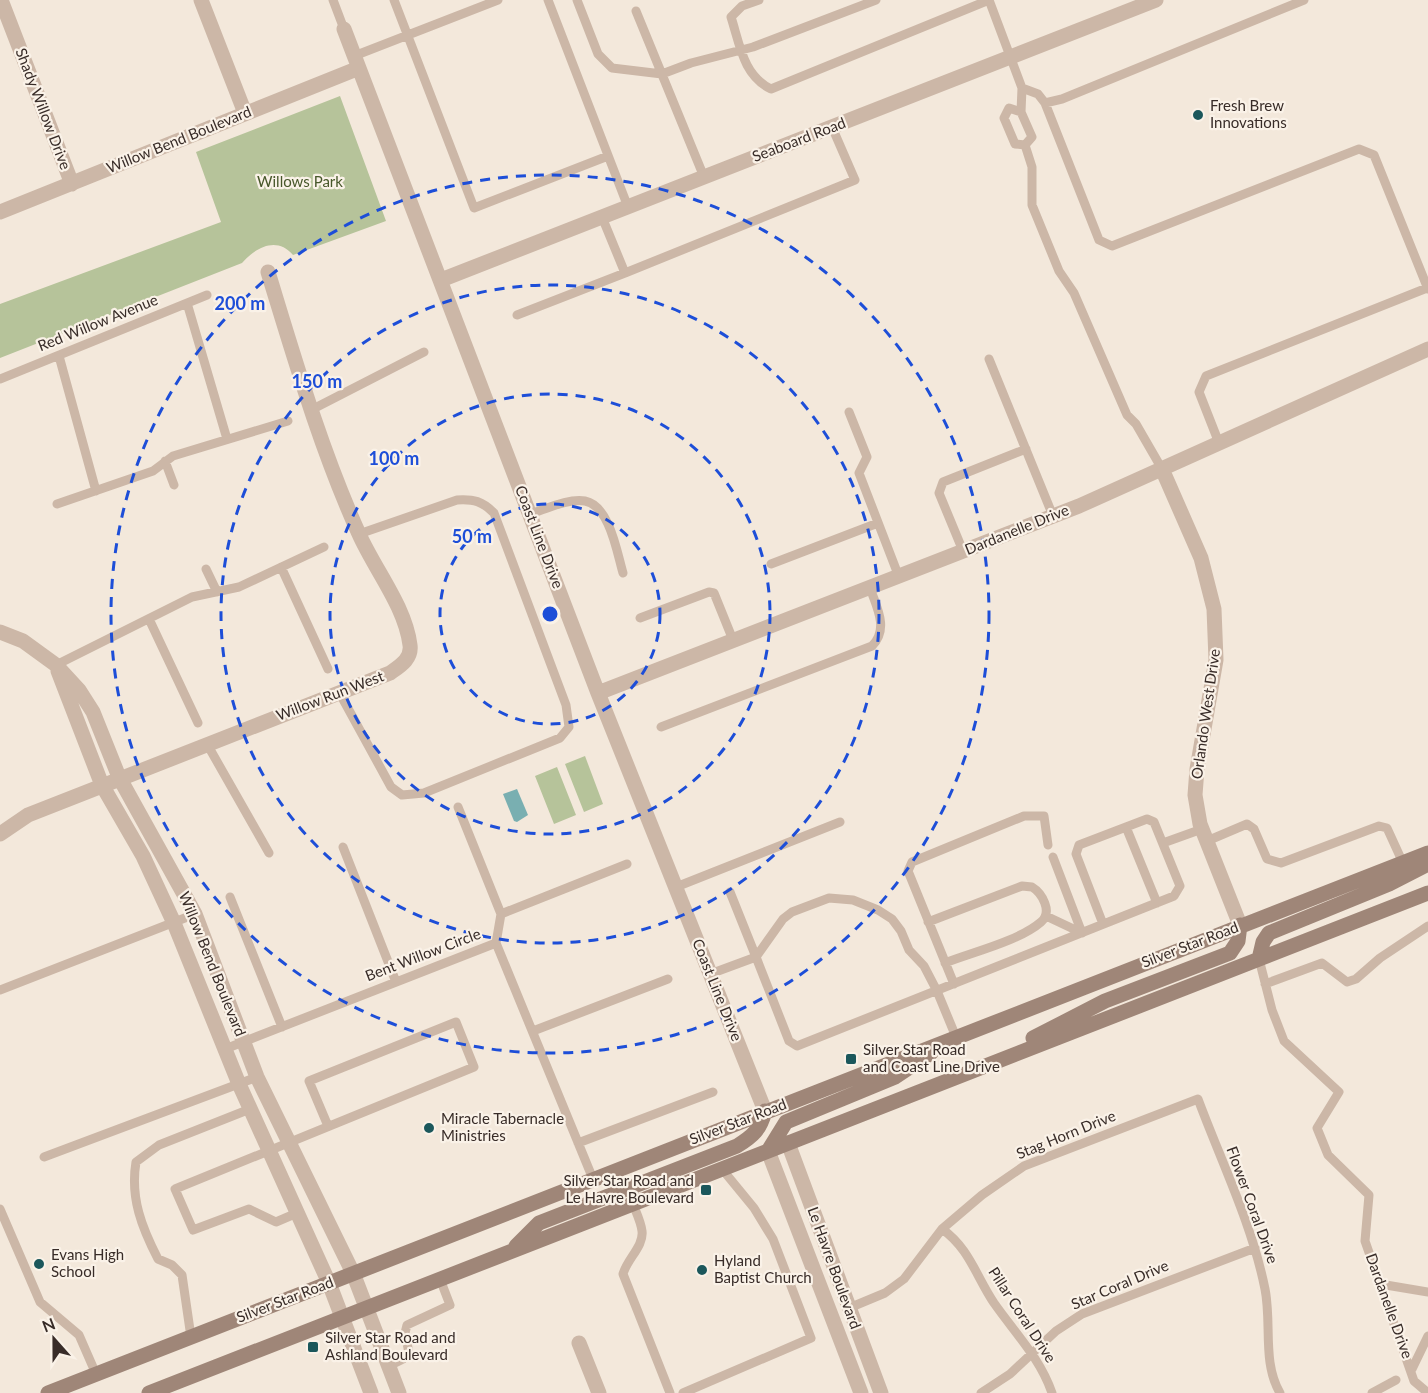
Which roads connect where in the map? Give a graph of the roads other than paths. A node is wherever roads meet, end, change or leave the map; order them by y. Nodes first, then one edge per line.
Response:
1 (201, 0) edge
2 (333, 0) edge
3 (394, 0) edge
4 (498, 0) edge
5 (548, 0) edge
6 (577, 0) edge
7 (759, 0) edge
8 (876, 0) edge
9 (989, 0) edge
10 (1156, 0) edge
11 (1304, 0) edge
12 (1, 6) edge
13 (636, 11) dead end
14 (344, 29) joint
15 (407, 35) junction
16 (741, 50) junction
17 (1011, 56) junction
18 (357, 62) junction
19 (662, 74) junction
20 (1022, 88) junction
21 (1045, 103) junction
22 (1021, 112) junction
23 (245, 113) junction
24 (832, 127) junction
25 (1025, 145) junction
26 (608, 156) junction
27 (704, 177) junction
28 (72, 184) junction
29 (628, 207) junction
30 (0, 212) edge
31 (602, 217) junction
32 (268, 272) dead end
33 (625, 273) junction
34 (441, 280) junction
35 (1427, 288) edge
36 (207, 295) dead end
37 (187, 303) junction
38 (517, 315) dead end
39 (1428, 349) edge
40 (424, 352) dead end
41 (58, 356) junction
42 (989, 358) dead end
43 (0, 379) edge
44 (311, 410) junction
45 (849, 412) dead end
46 (288, 421) dead end
47 (227, 439) junction
48 (1219, 443) junction
49 (1026, 449) junction
50 (165, 461) junction
51 (1162, 469) junction
52 (174, 485) dead end
53 (96, 491) junction
54 (57, 504) dead end
55 (530, 514) junction
56 (1053, 516) junction
57 (878, 523) junction
58 (359, 534) junction
59 (324, 547) dead end
60 (963, 551) junction
61 (771, 564) dead end
62 (281, 567) junction
63 (206, 569) dead end
64 (623, 573) dead end
65 (899, 577) junction
66 (870, 588) junction
67 (217, 592) junction
68 (640, 618) dead end
69 (149, 619) junction
70 (0, 632) edge
71 (733, 640) junction
72 (56, 666) junction
73 (328, 669) dead end
74 (339, 693) junction
75 (598, 693) junction
76 (198, 723) dead end
77 (661, 727) dead end
78 (207, 744) junction
79 (119, 777) junction
80 (102, 785) junction
81 (458, 807) dead end
82 (840, 822) dead end
83 (1126, 827) junction
84 (0, 834) edge
85 (1204, 835) junction
86 (1163, 843) junction
87 (1048, 845) dead end
88 (343, 847) dead end
89 (1428, 853) edge
90 (269, 854) dead end
91 (1053, 857) dead end
92 (1403, 862) junction
93 (627, 864) dead end
94 (1428, 864) edge
95 (676, 887) junction
96 (730, 892) dead end
97 (1428, 893) edge
98 (230, 897) dead end
99 (1157, 903) junction
100 (195, 914) junction
101 (501, 914) junction
102 (1046, 916) junction
103 (928, 922) junction
104 (174, 923) junction
105 (1103, 924) junction
106 (1239, 926) junction
107 (1428, 926) edge
108 (1082, 933) junction
109 (496, 943) junction
110 (756, 957) junction
111 (1259, 959) junction
112 (945, 963) junction
113 (710, 974) junction
114 (668, 980) dead end
115 (396, 982) junction
116 (954, 984) junction
117 (1265, 984) junction
118 (0, 990) edge
119 (937, 990) junction
120 (282, 1027) junction
121 (532, 1031) junction
122 (956, 1037) junction
123 (244, 1042) junction
124 (225, 1049) junction
125 (964, 1074) junction
126 (257, 1077) junction
127 (239, 1084) junction
128 (712, 1092) dead end
129 (1198, 1099) joint
130 (250, 1109) junction
131 (765, 1111) junction
132 (328, 1126) junction
133 (289, 1142) junction
134 (578, 1143) junction
135 (788, 1143) junction
136 (269, 1151) junction
137 (768, 1151) junction
138 (44, 1157) dead end
139 (722, 1169) junction
140 (593, 1179) junction
141 (633, 1204) junction
142 (0, 1209) edge
143 (297, 1213) junction
144 (942, 1229) junction
145 (1255, 1248) junction
146 (512, 1251) junction
147 (353, 1274) junction
148 (440, 1279) junction
149 (329, 1283) junction
150 (1380, 1284) junction
151 (1428, 1292) edge
152 (367, 1308) junction
153 (849, 1308) junction
154 (342, 1317) junction
155 (1428, 1336) edge
156 (191, 1337) junction
157 (579, 1343) dead end
158 (1032, 1352) junction
159 (389, 1366) junction
160 (1412, 1369) junction
161 (96, 1374) junction
162 (1396, 1380) dead end
163 (48, 1393) edge
164 (150, 1393) edge
165 (371, 1393) edge
166 (399, 1393) edge
167 (600, 1393) edge
168 (669, 1393) edge
169 (683, 1393) edge
170 (861, 1393) edge
171 (881, 1393) edge
172 (981, 1393) edge
173 (1052, 1393) edge
174 (1280, 1393) edge
175 (1372, 1393) edge
176 (1428, 1393) edge

1 - 23 street
2 - 14 lane
3 - 15 lane
4 - 15 lane
5 - 26 lane
6 - 19 lane
7 - 16 lane
8 - 16 lane
9 - 16 lane
9 - 17 lane
10 - 17 street, Seaboard Road
11 - 21 lane
12 - 28 street, Shady Willow Drive
13 - 19 lane
14 - 18 street, Coast Line Drive
15 - 18 lane
15 - 26 lane
16 - 19 lane
17 - 20 lane
17 - 24 street, Seaboard Road
18 - 23 street, Willow Bend Boulevard
18 - 34 street, Coast Line Drive
19 - 27 lane
20 - 21 lane
20 - 22 lane
21 - 35 lane
22 - 25 lane
22 - 25 lane
23 - 28 street, Willow Bend Boulevard
24 - 27 street, Seaboard Road
24 - 33 lane
25 - 51 lane
26 - 29 lane
27 - 29 street, Seaboard Road
28 - 30 street, Willow Bend Boulevard
29 - 31 street, Seaboard Road
31 - 33 lane
31 - 34 street, Seaboard Road
32 - 44 street, Willow Run West
33 - 38 lane
34 - 55 street, Coast Line Drive
35 - 48 lane
36 - 37 lane, Red Willow Avenue
37 - 41 lane, Red Willow Avenue
37 - 47 lane
39 - 48 street, Dardanelle Drive
40 - 44 lane
41 - 43 lane, Red Willow Avenue
41 - 53 lane
42 - 49 lane
44 - 58 street, Willow Run West
45 - 57 lane
46 - 47 lane
47 - 50 lane
48 - 51 street, Dardanelle Drive
49 - 56 lane
49 - 60 lane
50 - 52 lane
50 - 53 lane
51 - 56 street, Dardanelle Drive
51 - 85 street, Orlando West Drive
53 - 54 lane
55 - 64 lane
55 - 75 street, Coast Line Drive
56 - 60 street, Dardanelle Drive
57 - 61 lane
57 - 65 lane
58 - 74 street, Willow Run West
58 - 74 lane
59 - 62 lane
60 - 65 street, Dardanelle Drive
62 - 67 lane
62 - 73 lane
63 - 67 lane
65 - 66 street, Dardanelle Drive
66 - 71 street, Dardanelle Drive
66 - 77 lane
67 - 69 lane
68 - 71 lane
69 - 72 lane
69 - 76 lane
70 - 72 street, Willow Bend Boulevard
71 - 75 street, Dardanelle Drive
72 - 79 street, Willow Bend Boulevard
72 - 80 street, Willow Bend Boulevard
74 - 78 street, Willow Run West
75 - 95 street, Coast Line Drive
78 - 79 street, Willow Run West
78 - 90 lane
79 - 80 street, Willow Run West
79 - 100 street, Willow Bend Boulevard
80 - 84 street, Willow Run West
80 - 104 street, Willow Bend Boulevard
81 - 101 lane
82 - 95 lane
83 - 86 lane
83 - 99 lane
83 - 105 lane
85 - 86 lane
85 - 92 lane
85 - 106 street, Orlando West Drive
86 - 99 lane
87 - 103 lane
88 - 115 lane
89 - 92 main road, Silver Star Road
91 - 108 lane
92 - 106 main road, Silver Star Road
93 - 101 lane
94 - 111 main road
95 - 113 street, Coast Line Drive
96 - 110 lane
97 - 111 main road
98 - 120 lane
99 - 105 lane
100 - 104 lane
100 - 123 street, Willow Bend Boulevard
101 - 109 lane
102 - 103 lane
102 - 108 lane
102 - 112 lane
103 - 112 lane
104 - 118 lane
104 - 124 street, Willow Bend Boulevard
105 - 108 lane
106 - 122 main road, Silver Star Road
106 - 125 main road
107 - 117 lane
108 - 116 lane
109 - 115 lane, Bent Willow Circle
109 - 121 lane, Bent Willow Circle
110 - 113 lane
110 - 119 lane
110 - 119 lane
111 - 117 lane, Dardanelle Drive
111 - 125 main road
112 - 116 lane
113 - 131 street, Coast Line Drive
114 - 121 lane
115 - 120 lane, Bent Willow Circle
116 - 119 lane
117 - 150 lane, Dardanelle Drive
119 - 122 lane
120 - 123 lane, Bent Willow Circle
121 - 134 lane, Bent Willow Circle
122 - 131 main road, Silver Star Road
122 - 137 main road
123 - 124 lane, Bent Willow Circle
123 - 126 street, Willow Bend Boulevard
124 - 127 street, Willow Bend Boulevard
125 - 135 main road
126 - 127 lane
126 - 133 street, Willow Bend Boulevard
127 - 130 street, Willow Bend Boulevard
127 - 138 lane
128 - 134 lane
129 - 144 lane, Stag Horn Drive
129 - 145 lane, Flower Coral Drive
130 - 136 street, Willow Bend Boulevard
130 - 156 lane
131 - 140 main road, Silver Star Road
131 - 146 main road
132 - 132 lane
132 - 133 lane
133 - 136 lane
133 - 147 street, Willow Bend Boulevard
134 - 140 lane, Bent Willow Circle
135 - 137 main road
135 - 153 street, Le Havre Boulevard
136 - 143 street, Willow Bend Boulevard
136 - 143 lane
137 - 139 main road
137 - 170 street, Le Havre Boulevard
139 - 141 main road
139 - 169 lane
140 - 147 main road, Silver Star Road
141 - 146 main road
141 - 168 lane
142 - 161 lane
143 - 149 street, Willow Bend Boulevard
144 - 153 lane, Stag Horn Drive
144 - 158 lane, Pillar Coral Drive
145 - 158 lane, Star Coral Drive
145 - 174 lane, Flower Coral Drive
146 - 148 main road
147 - 149 main road, Silver Star Road
147 - 152 street, Willow Bend Boulevard
148 - 152 main road
148 - 159 lane
149 - 154 street, Willow Bend Boulevard
149 - 156 main road, Silver Star Road
150 - 151 lane
150 - 160 lane, Dardanelle Drive
152 - 154 main road
152 - 159 street, Willow Bend Boulevard
153 - 171 street, Le Havre Boulevard
154 - 164 main road
154 - 165 street, Willow Bend Boulevard
155 - 160 lane
156 - 161 main road, Silver Star Road
157 - 167 street
158 - 172 lane, Star Coral Drive
158 - 173 lane, Pillar Coral Drive
159 - 166 street, Willow Bend Boulevard
160 - 176 lane, Dardanelle Drive
161 - 163 main road, Silver Star Road
162 - 175 lane

